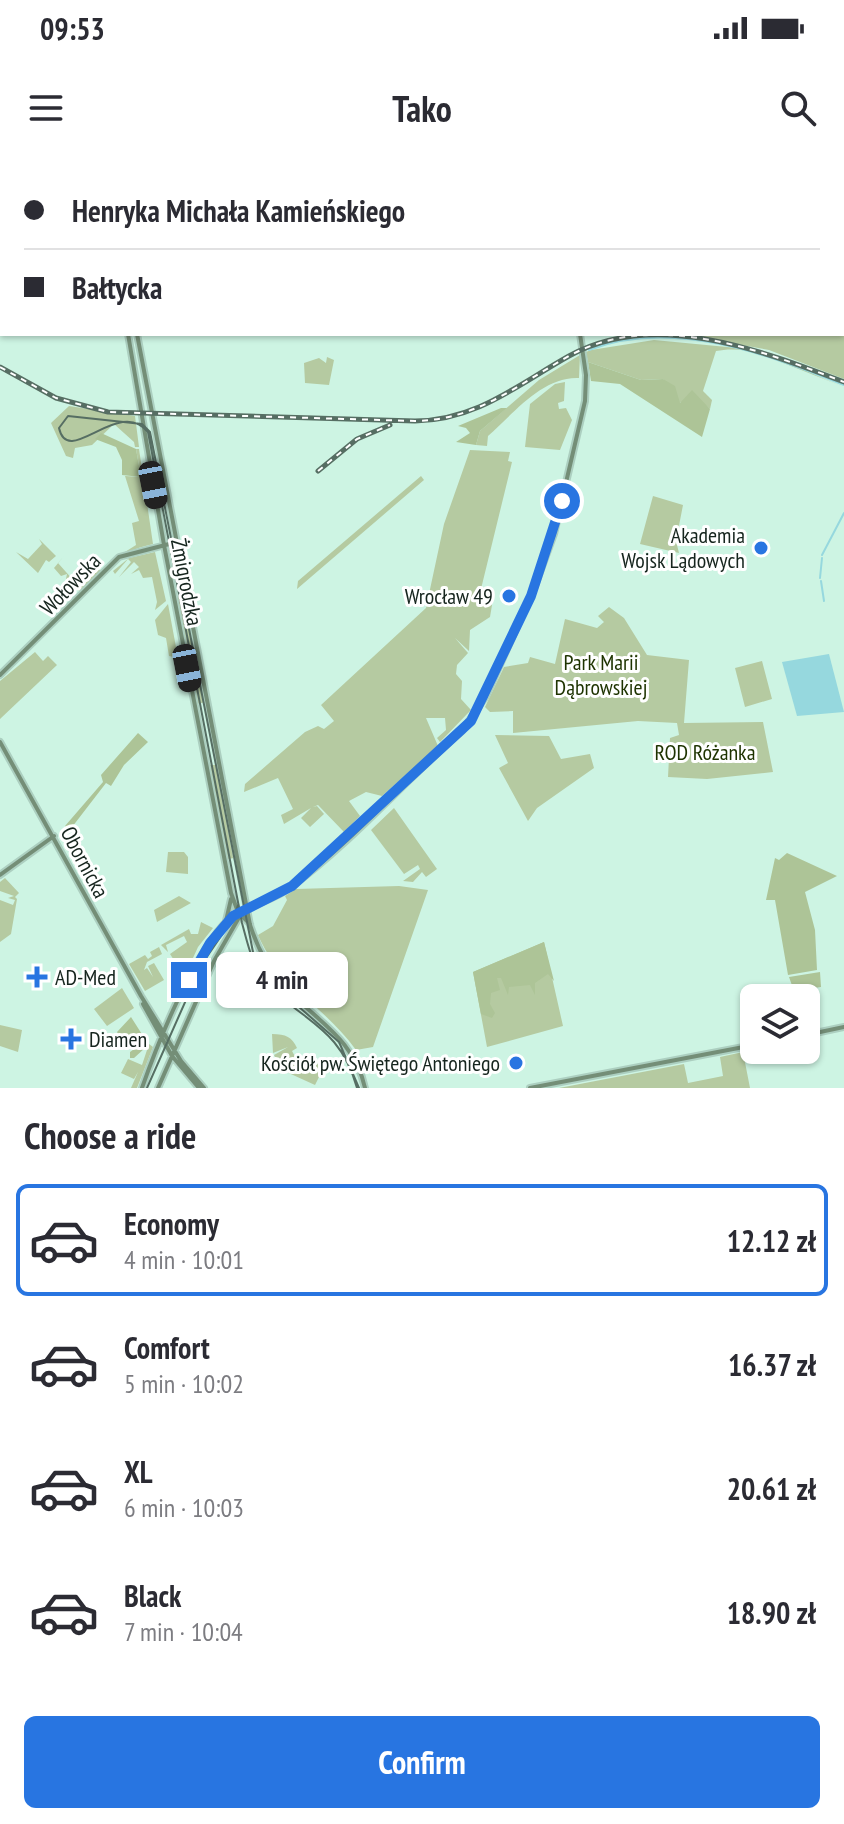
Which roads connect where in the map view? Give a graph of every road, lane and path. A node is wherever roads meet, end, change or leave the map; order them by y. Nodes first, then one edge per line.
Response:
1 (128, 336) edge
2 (137, 336) edge
3 (580, 336) edge
4 (177, 542) junction
5 (164, 545) junction
6 (174, 598) junction
7 (187, 599) junction
8 (0, 675) edge
9 (0, 742) edge
10 (205, 756) junction
11 (218, 758) junction
12 (55, 838) junction
13 (0, 875) edge
14 (232, 896) junction
15 (242, 911) junction
16 (225, 924) junction
17 (141, 996) junction
18 (170, 1024) junction
19 (159, 1025) junction
20 (844, 1027) edge
21 (820, 1032) edge
22 (163, 1037) junction
23 (740, 1048) edge
24 (174, 1054) junction
25 (178, 1065) junction
26 (167, 1067) junction
27 (142, 1088) edge
28 (158, 1088) edge
29 (202, 1088) edge
30 (365, 1088) edge
31 (530, 1088) edge

1 - 5 main road, Żmigrodzka
2 - 4 main road, Żmigrodzka
3 - 15 main road
4 - 5 main road, Wołowska
4 - 7 main road, Żmigrodzka
5 - 6 main road, Żmigrodzka
5 - 8 main road, Wołowska
6 - 7 main road
6 - 10 main road, Żmigrodzka
7 - 11 main road, Żmigrodzka
9 - 12 main road, Obornicka
10 - 11 main road
10 - 14 main road, Żmigrodzka
11 - 15 main road, Żmigrodzka
12 - 13 main road
12 - 17 main road, Obornicka
14 - 15 main road, Żmigrodzka
14 - 16 main road
15 - 16 main road
15 - 24 main road
15 - 30 main road, Żmigrodzka
16 - 18 main road
17 - 19 main road, Obornicka
17 - 22 main road, Obornicka
18 - 19 main road
18 - 22 main road
19 - 22 main road, Obornicka
20 - 21 main road
22 - 24 main road, Obornicka
22 - 27 main road
23 - 31 main road
24 - 25 main road, Obornicka
24 - 26 main road
24 - 29 main road, Obornicka
25 - 26 main road
25 - 29 main road, Obornicka
26 - 28 main road

